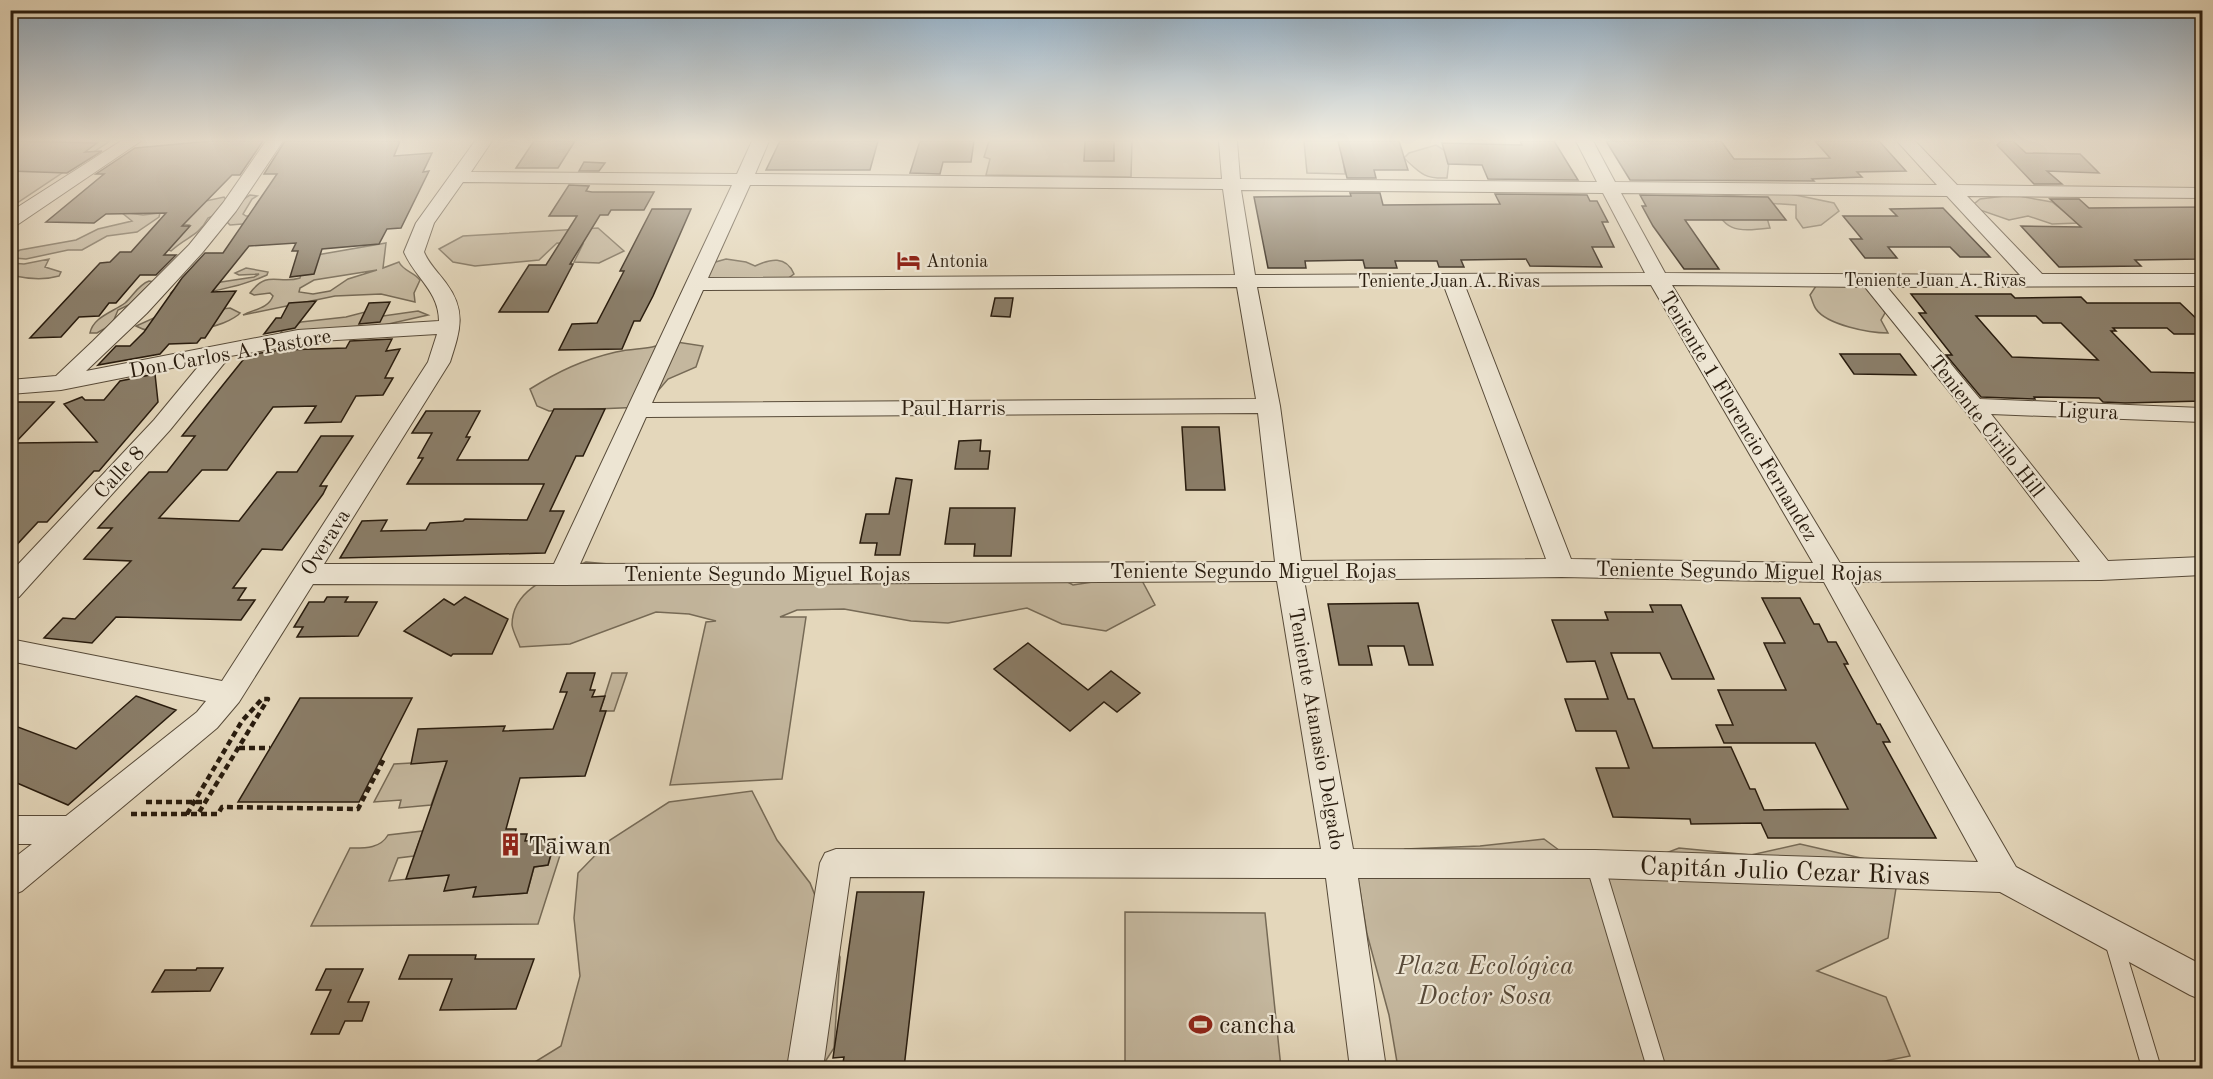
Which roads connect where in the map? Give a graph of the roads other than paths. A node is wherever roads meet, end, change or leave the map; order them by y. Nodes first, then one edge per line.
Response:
1 (56, 191) edge
2 (240, 191) edge
3 (448, 191) edge
4 (738, 191) edge
5 (1232, 191) edge
6 (1611, 191) edge
7 (1909, 191) edge
8 (1953, 192) junction
9 (2202, 193) edge
10 (10, 221) edge
11 (1658, 279) junction
12 (1246, 280) junction
13 (2036, 280) junction
14 (2202, 280) edge
15 (1871, 281) junction
16 (1453, 282) junction
17 (696, 284) junction
18 (451, 327) junction
19 (223, 351) junction
20 (62, 383) junction
21 (10, 387) edge
22 (1269, 406) junction
23 (1973, 406) junction
24 (638, 410) junction
25 (2202, 415) edge
26 (2202, 566) edge
27 (1562, 568) junction
28 (1289, 571) junction
29 (2102, 571) junction
30 (1832, 573) junction
31 (304, 574) junction
32 (562, 575) junction
33 (10, 590) edge
34 (10, 650) edge
35 (229, 694) junction
36 (10, 830) edge
37 (74, 830) junction
38 (1340, 864) junction
39 (1595, 864) junction
40 (2004, 877) junction
41 (10, 881) edge
42 (2111, 934) junction
43 (2202, 983) edge
44 (805, 1068) edge
45 (1368, 1068) edge
46 (1657, 1068) edge
47 (2152, 1068) edge

1 - 10 street
2 - 20 street
3 - 18 street
4 - 17 street
5 - 12 street, Teniente Atanasio Delgado
6 - 11 street, Teniente 1 Florencio Fernandez
7 - 8 street
8 - 9 street
8 - 13 street
11 - 15 street, Teniente Juan A. Rivas
11 - 16 street, Teniente Juan A. Rivas
11 - 30 street, Teniente 1 Florencio Fernandez
12 - 16 street, Teniente Juan A. Rivas
12 - 17 street, Teniente Juan A. Rivas
12 - 22 street, Teniente Atanasio Delgado
13 - 14 street, Teniente Juan A. Rivas
13 - 15 street, Teniente Juan A. Rivas
15 - 23 street, Teniente Cirilo Hill
16 - 27 street
17 - 24 street
18 - 19 street, Don Carlos A. Pastore
18 - 31 street, Overava
19 - 20 street, Don Carlos A. Pastore
19 - 33 street, Calle 8
20 - 21 street, Don Carlos A. Pastore
22 - 24 street, Paul Harris
22 - 28 street, Teniente Atanasio Delgado
23 - 25 street, Ligura
23 - 29 street, Teniente Cirilo Hill
24 - 32 street
26 - 29 street, Teniente Segundo Miguel Rojas
27 - 28 street, Teniente Segundo Miguel Rojas
27 - 30 street, Teniente Segundo Miguel Rojas
28 - 32 street, Teniente Segundo Miguel Rojas
28 - 38 street, Teniente Atanasio Delgado
29 - 30 street, Teniente Segundo Miguel Rojas
30 - 40 street, Teniente 1 Florencio Fernandez
31 - 32 street, Teniente Segundo Miguel Rojas
31 - 35 street, Overava
34 - 35 street
35 - 37 street, Overava
36 - 37 street
37 - 41 street, Overava
38 - 39 street, Capitán Julio Cezar Rivas
38 - 44 street, Capitán Julio Cezar Rivas
38 - 45 street, Teniente Atanasio Delgado
39 - 40 street, Capitán Julio Cezar Rivas
39 - 46 lane
40 - 42 street, Capitán Julio Cezar Rivas
42 - 43 street, Capitán Julio Cezar Rivas
42 - 47 lane

